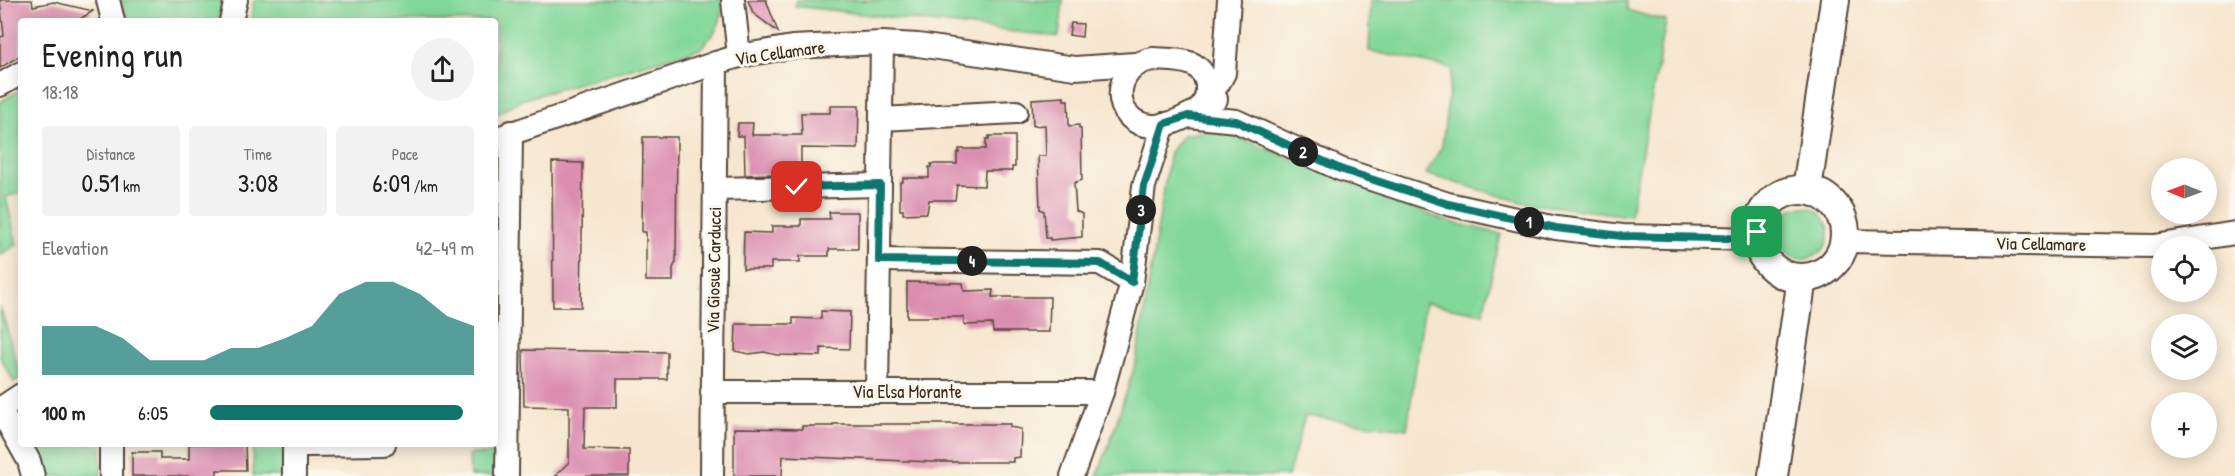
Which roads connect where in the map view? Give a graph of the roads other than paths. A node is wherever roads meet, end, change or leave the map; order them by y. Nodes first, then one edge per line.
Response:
1 (108, 0) edge
2 (236, 0) edge
3 (733, 0) edge
4 (1229, 0) edge
5 (1835, 0) edge
6 (112, 18) edge
7 (232, 18) edge
8 (882, 43) junction
9 (739, 56) junction
10 (716, 63) junction
11 (1135, 64) junction
12 (1075, 68) junction
13 (18, 75) edge
14 (1205, 80) junction
15 (0, 85) edge
16 (1121, 98) junction
17 (1016, 112) dead end
18 (1188, 116) junction
19 (881, 118) junction
20 (1136, 121) junction
21 (1236, 121) junction
22 (1164, 124) junction
23 (503, 135) edge
24 (880, 185) junction
25 (1144, 186) junction
26 (715, 189) junction
27 (1807, 189) junction
28 (2235, 233) edge
29 (1758, 239) junction
30 (1845, 241) junction
31 (879, 260) junction
32 (1802, 278) junction
33 (1132, 282) junction
34 (712, 392) junction
35 (877, 392) junction
36 (1101, 392) junction
37 (18, 397) edge
38 (0, 409) edge
39 (18, 441) edge
40 (501, 443) edge
41 (21, 447) edge
42 (111, 447) edge
43 (299, 447) edge
44 (33, 476) edge
45 (111, 476) edge
46 (294, 476) edge
47 (507, 476) edge
48 (712, 476) edge
49 (1072, 476) edge
50 (1773, 476) edge

1 - 6 street
2 - 7 street
3 - 9 street
4 - 14 street
5 - 27 main road
8 - 9 street, Via Cellamare
8 - 12 street, Via Cellamare
8 - 19 street
9 - 10 street, Via Cellamare
10 - 23 street, Via Cellamare
10 - 26 street, Via Giosuè Carducci
11 - 12 street, Via Cellamare
11 - 14 street, Via Cellamare
11 - 16 street
12 - 16 street, Via Cellamare
13 - 15 street
14 - 18 street
14 - 21 street, Via Cellamare
16 - 20 street, Via Cellamare
17 - 19 street
18 - 21 street, Via Cellamare
18 - 22 street, Via Cellamare
19 - 24 street
20 - 22 street, Via Cellamare
20 - 25 street
21 - 29 street, Via Cellamare
22 - 25 street
23 - 40 street
24 - 26 street
24 - 31 street
25 - 33 street
26 - 34 street, Via Giosuè Carducci
27 - 29 main road
27 - 30 main road
28 - 30 street, Via Cellamare
29 - 32 main road
30 - 32 main road
31 - 33 street
31 - 35 street
32 - 50 main road
33 - 36 street
34 - 35 street, Via Elsa Morante
34 - 48 street, Via Giosuè Carducci
35 - 36 street, Via Elsa Morante
36 - 49 street
37 - 38 street
38 - 39 street
40 - 47 street
41 - 44 street
42 - 45 street
43 - 46 street

